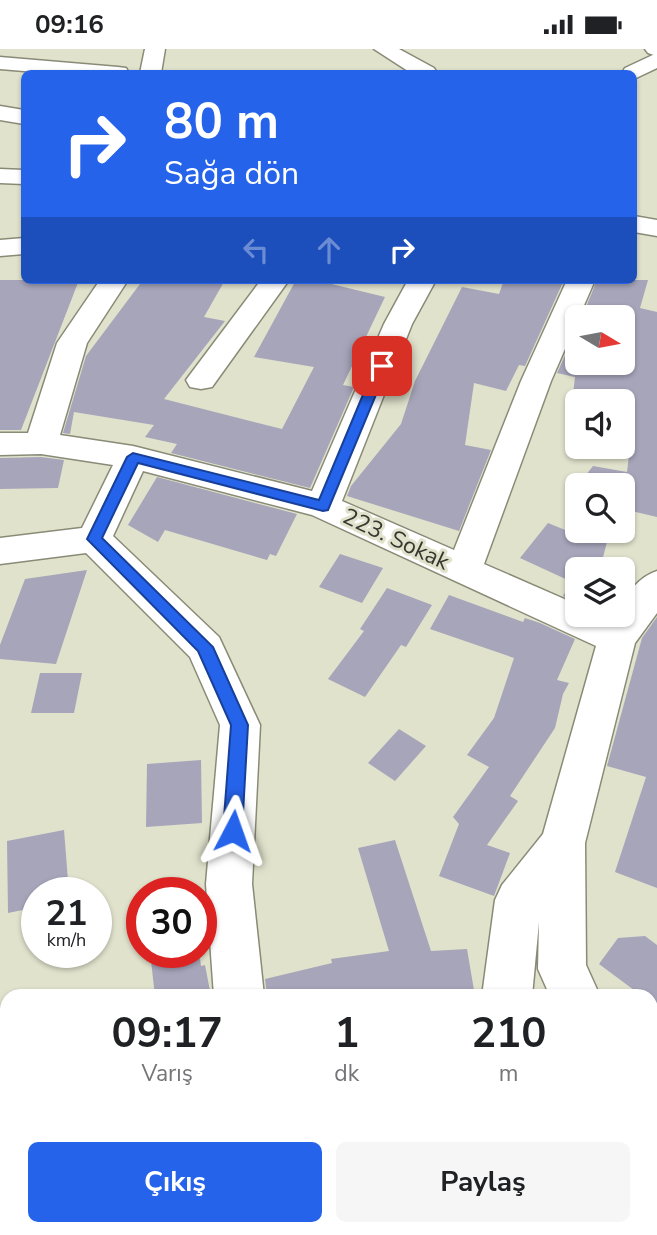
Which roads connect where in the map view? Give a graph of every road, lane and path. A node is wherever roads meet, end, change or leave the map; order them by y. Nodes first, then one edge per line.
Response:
1 (155, 49) edge
2 (384, 49) edge
3 (657, 59) edge
4 (0, 63) edge
5 (83, 70) edge
6 (152, 70) edge
7 (421, 70) edge
8 (637, 70) edge
9 (0, 113) edge
10 (21, 116) edge
11 (0, 176) edge
12 (21, 177) edge
13 (637, 225) edge
14 (657, 228) edge
15 (21, 246) edge
16 (0, 248) edge
17 (111, 284) edge
18 (272, 284) edge
19 (420, 284) edge
20 (579, 284) edge
21 (201, 380) dead end
22 (41, 443) junction
23 (0, 444) edge
24 (133, 457) junction
25 (323, 506) junction
26 (94, 539) junction
27 (0, 551) edge
28 (464, 571) junction
29 (657, 585) edge
30 (635, 629) edge
31 (563, 843) junction
32 (238, 989) edge
33 (508, 989) edge
34 (572, 989) edge

1 - 6 street
2 - 7 street
3 - 8 street
4 - 5 street
9 - 10 street
11 - 12 street
13 - 14 street
15 - 16 street
17 - 22 street
18 - 21 street
19 - 25 street
20 - 28 street
22 - 23 street, 223. Sokak
22 - 24 street, 223. Sokak
24 - 25 street, 223. Sokak
24 - 26 street
25 - 28 street, 223. Sokak
26 - 27 street
26 - 32 street
28 - 30 street, 223. Sokak
29 - 30 street
30 - 31 street
31 - 33 street
31 - 34 street

